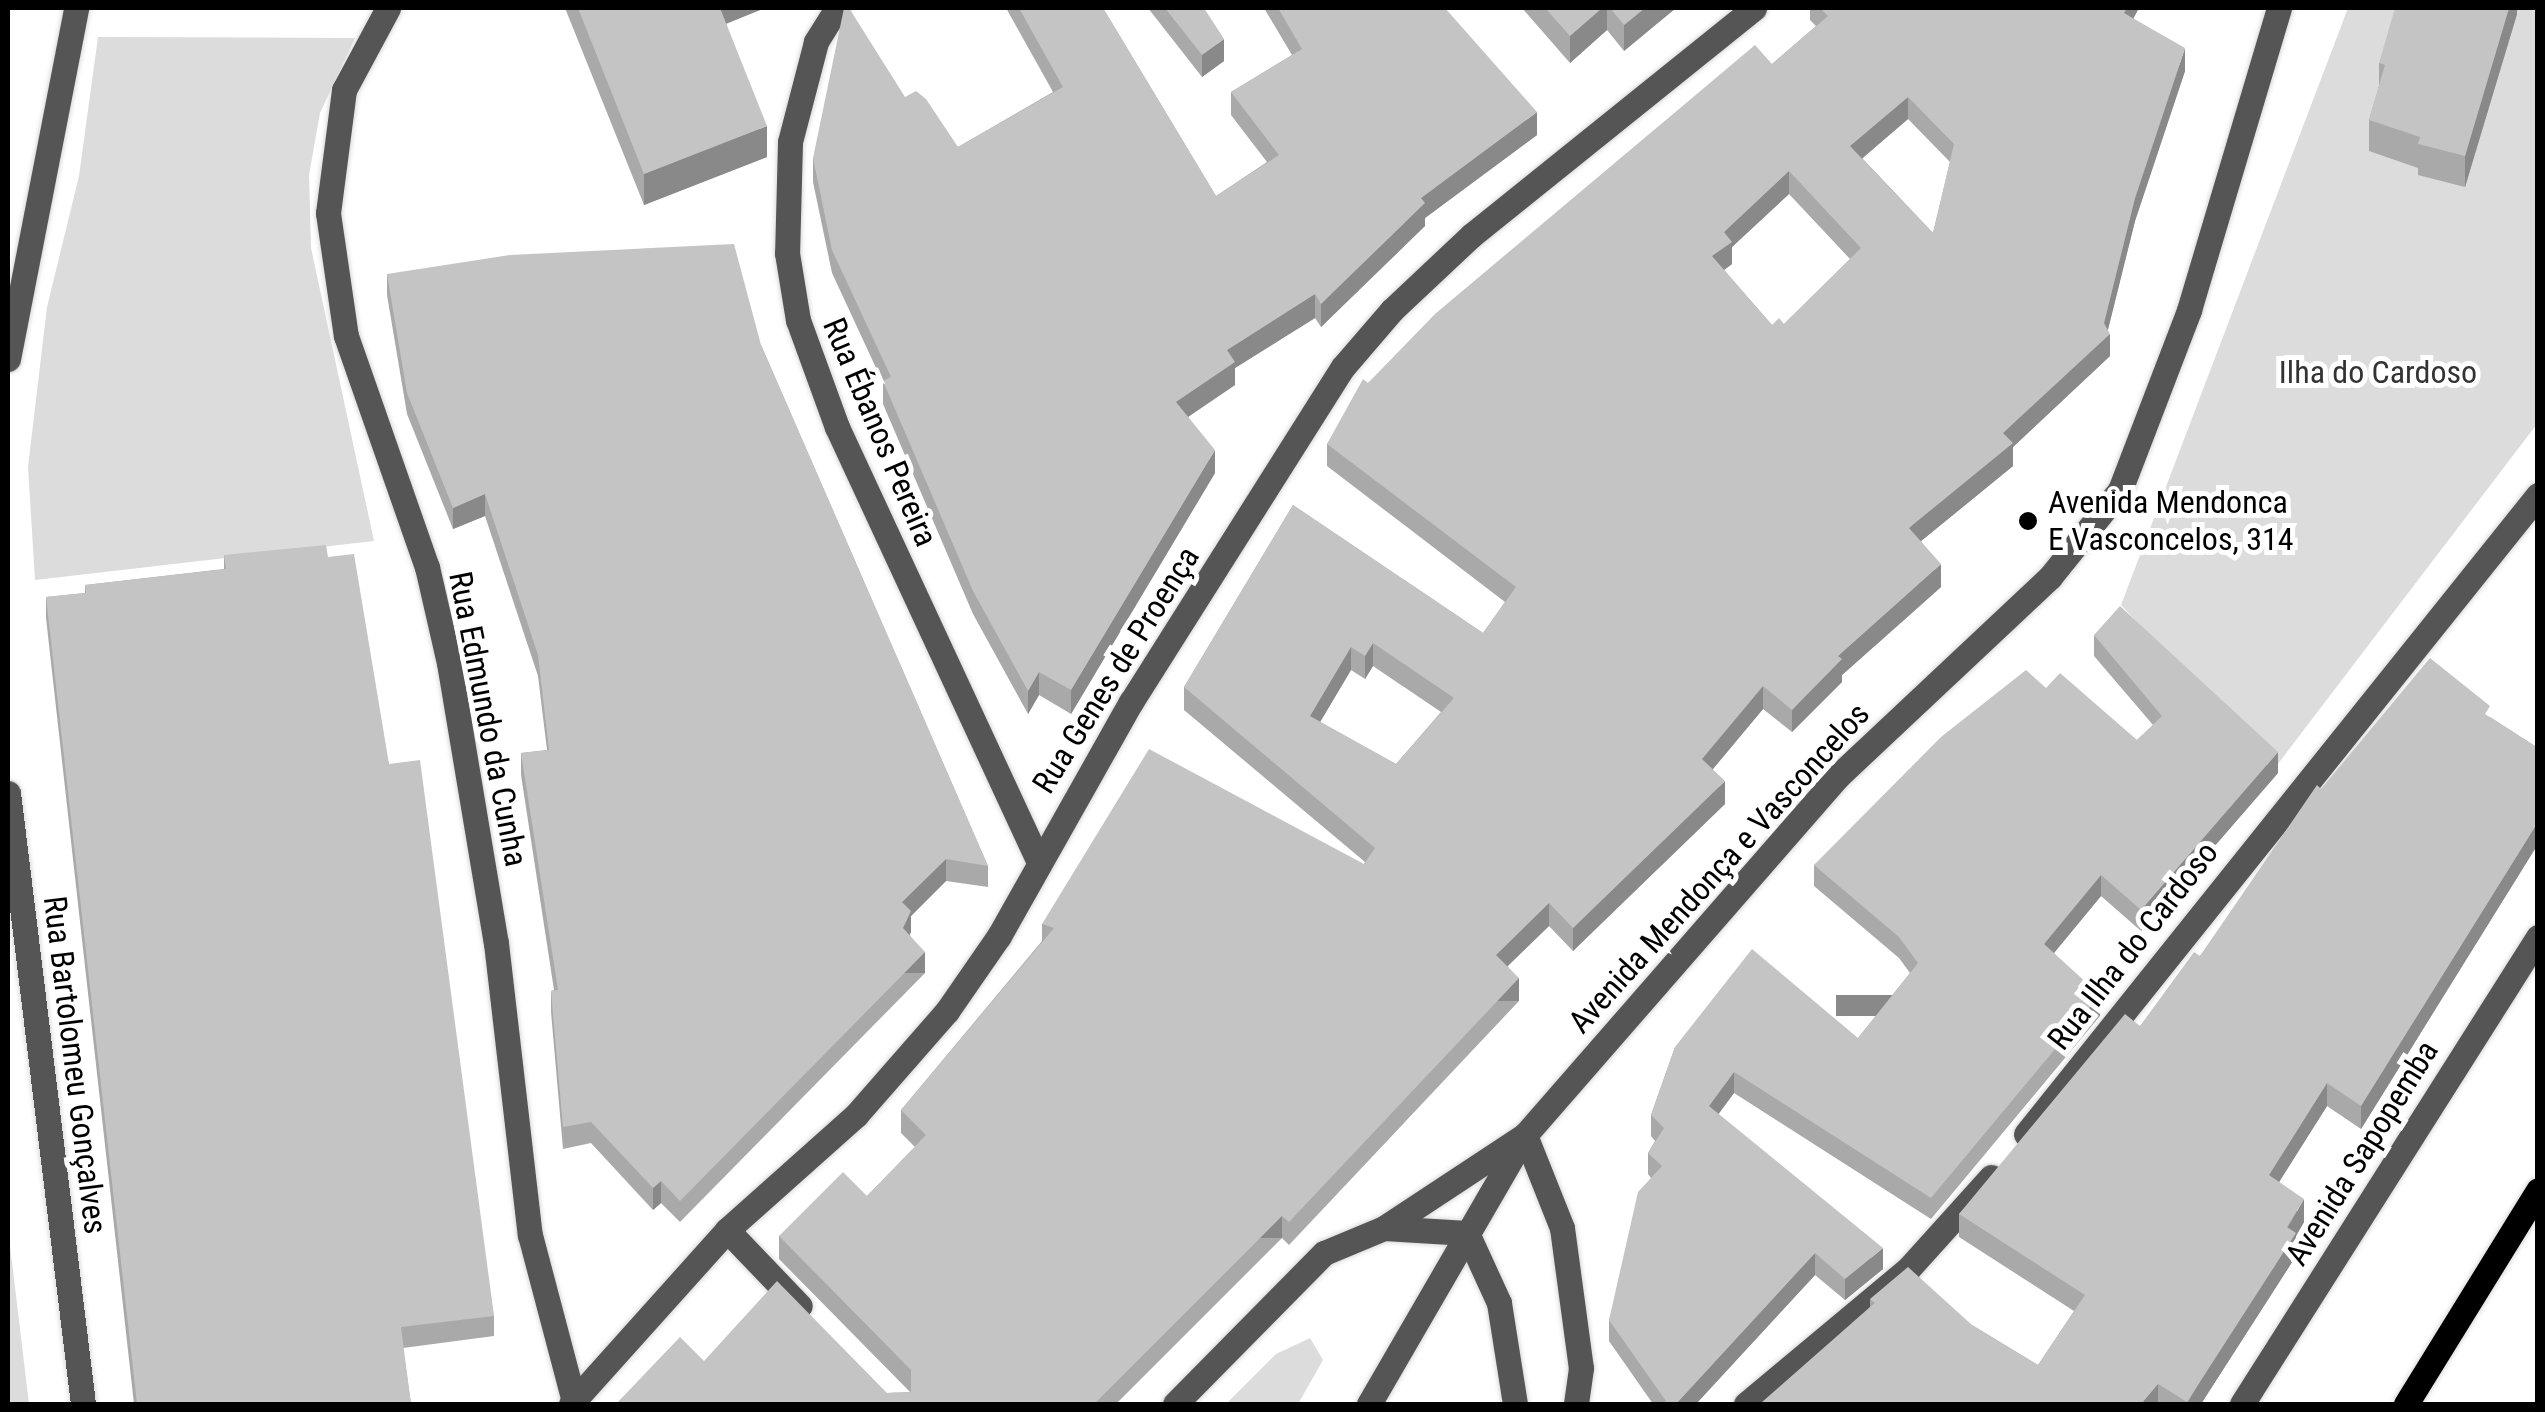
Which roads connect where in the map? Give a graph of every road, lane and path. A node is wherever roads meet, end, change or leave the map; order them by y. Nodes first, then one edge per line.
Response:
1 (76, 8) edge
2 (388, 8) edge
3 (837, 8) edge
4 (1754, 8) edge
5 (2279, 8) edge
6 (8, 359) edge
7 (2538, 494) edge
8 (8, 793) edge
9 (1038, 861) junction
10 (2538, 937) edge
11 (1525, 1135) junction
12 (2538, 1190) edge
13 (1384, 1228) junction
14 (727, 1230) junction
15 (1467, 1232) junction
16 (819, 1325) edge
17 (572, 1403) edge
18 (82, 1404) edge
19 (1175, 1404) edge
20 (1369, 1404) edge
21 (1515, 1404) edge
22 (1576, 1404) edge
23 (1746, 1404) edge
24 (2242, 1404) edge
25 (2406, 1404) edge

1 - 6 street
2 - 17 street, Rua Edmundo da Cunha
3 - 9 street, Rua Ébanos Pereira
4 - 9 street, Rua Genes de Proença
5 - 11 street, Avenida Mendonça e Vasconcelos
7 - 23 street, Rua Ilha do Cardoso
8 - 18 street, Rua Bartolomeu Gonçalves
9 - 14 street, Rua Genes de Proença
10 - 24 street, Avenida Sapopemba
11 - 13 street
11 - 15 street, Avenida Mendonça e Vasconcelos
11 - 22 street
12 - 25 main road
13 - 15 street
13 - 19 street
14 - 16 street
14 - 17 street, Rua Genes de Proença
15 - 20 street, Avenida Mendonça e Vasconcelos
15 - 21 street

